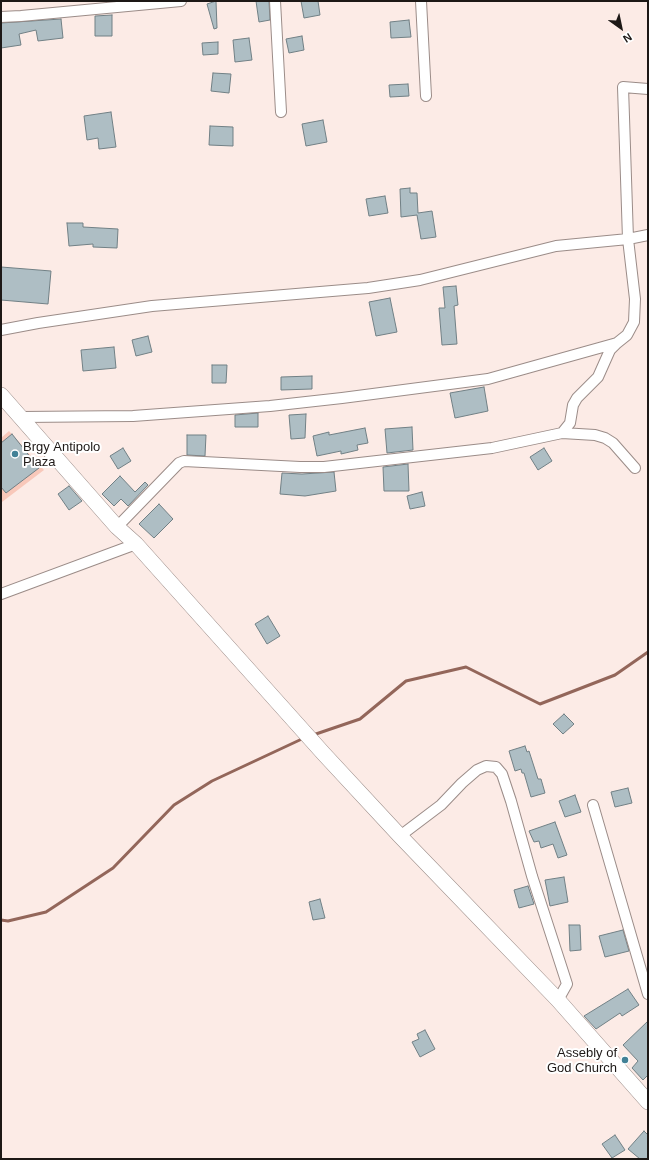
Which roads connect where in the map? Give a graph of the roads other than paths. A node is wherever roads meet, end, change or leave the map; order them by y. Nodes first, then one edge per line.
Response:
1 (181, 1) edge
2 (276, 1) edge
3 (421, 1) edge
4 (1, 17) edge
5 (648, 89) edge
6 (426, 96) dead end
7 (281, 112) dead end
8 (648, 235) edge
9 (628, 239) junction
10 (1, 330) edge
11 (617, 343) junction
12 (1, 395) edge
13 (22, 418) junction
14 (562, 433) junction
15 (635, 468) dead end
16 (117, 527) junction
17 (136, 544) junction
18 (1, 594) edge
19 (593, 805) dead end
20 (400, 836) junction
21 (648, 994) edge
22 (558, 1000) junction
23 (648, 1102) edge

1 - 4 street
2 - 7 street
3 - 6 street
5 - 9 street
8 - 9 street
9 - 10 street
9 - 11 street
11 - 13 street
11 - 14 street
12 - 13 main road
13 - 16 main road
14 - 15 street
14 - 16 street
16 - 17 main road
17 - 18 street
17 - 20 main road
19 - 21 street
20 - 22 main road
20 - 22 street
22 - 23 main road

